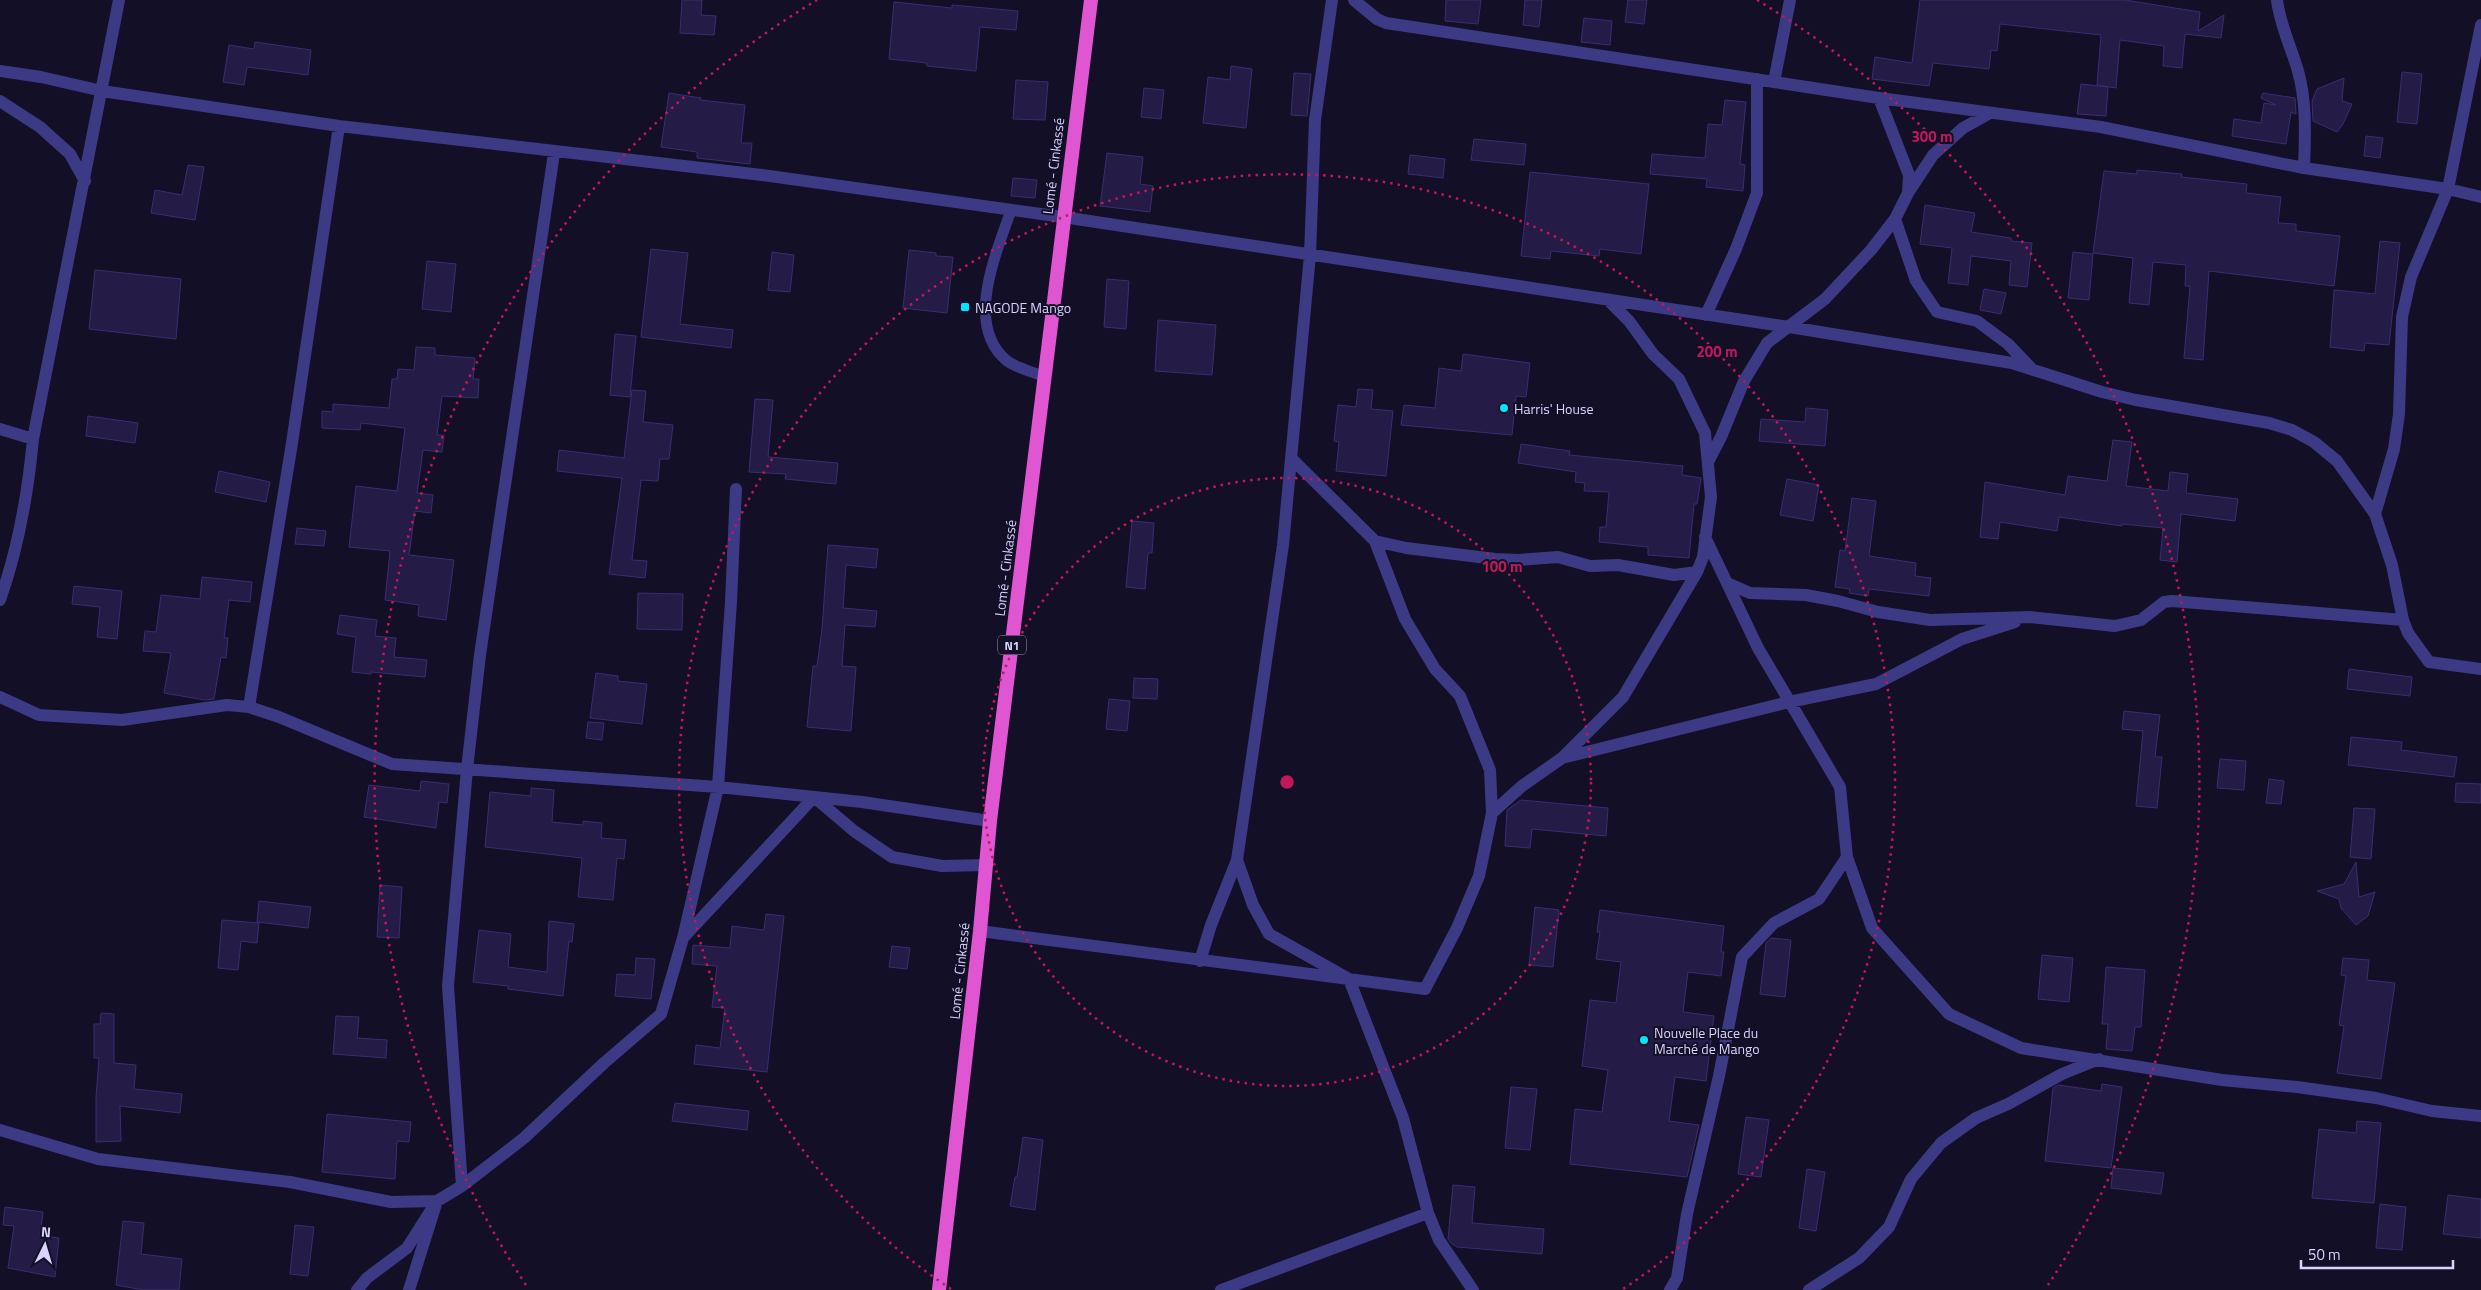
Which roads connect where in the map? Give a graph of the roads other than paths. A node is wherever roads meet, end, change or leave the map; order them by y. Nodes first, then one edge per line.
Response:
1 (120, 0) edge
2 (1091, 0) edge
3 (1332, 0) edge
4 (1354, 0) edge
5 (1790, 0) edge
6 (2278, 0) edge
7 (2481, 25) edge
8 (0, 71) edge
9 (1757, 79) junction
10 (1774, 82) junction
11 (102, 91) junction
12 (1879, 98) junction
13 (0, 101) edge
14 (1990, 113) junction
15 (339, 126) junction
16 (554, 153) junction
17 (2304, 168) junction
18 (85, 180) junction
19 (2448, 190) junction
20 (1908, 193) junction
21 (2481, 197) edge
22 (1011, 210) junction
23 (1063, 217) junction
24 (1895, 219) junction
25 (1310, 255) junction
26 (1610, 302) junction
27 (1706, 315) junction
28 (1789, 327) junction
29 (2032, 368) junction
30 (1045, 377) junction
31 (0, 429) edge
32 (33, 439) junction
33 (1291, 458) junction
34 (1708, 462) junction
35 (736, 489) dead end
36 (2375, 514) junction
37 (1705, 537) junction
38 (1375, 541) junction
39 (1697, 572) junction
40 (1727, 583) junction
41 (0, 600) edge
42 (2030, 617) junction
43 (2403, 620) junction
44 (2481, 669) edge
45 (0, 697) edge
46 (1789, 702) junction
47 (249, 707) junction
48 (1562, 758) junction
49 (467, 769) junction
50 (718, 787) junction
51 (814, 797) junction
52 (1492, 813) junction
53 (990, 821) junction
54 (1847, 857) junction
55 (1237, 860) junction
56 (986, 865) junction
57 (980, 931) junction
58 (684, 938) junction
59 (1200, 961) junction
60 (1349, 979) junction
61 (2100, 1059) junction
62 (2481, 1116) edge
63 (0, 1130) edge
64 (462, 1186) junction
65 (437, 1201) junction
66 (1428, 1213) junction
67 (357, 1290) edge
68 (409, 1290) edge
69 (939, 1290) edge
70 (1221, 1290) edge
71 (1473, 1290) edge
72 (1670, 1290) edge
73 (1809, 1290) edge

1 - 11 street
2 - 23 highway, Lomé - Cinkassé / N1
3 - 25 street
4 - 9 street
5 - 10 street
6 - 17 street
7 - 19 street
8 - 11 street
9 - 10 street
9 - 27 street
10 - 12 street
11 - 15 street
11 - 18 street
12 - 14 street
12 - 20 street
13 - 18 street
14 - 17 street
14 - 20 street
15 - 16 street
15 - 47 street
16 - 22 street
16 - 49 street
17 - 19 street
18 - 32 street
19 - 21 street
19 - 36 street
20 - 24 street
22 - 23 street
22 - 30 lane
23 - 25 street
23 - 30 highway, Lomé - Cinkassé / N1
24 - 28 street
24 - 29 street
25 - 26 street
25 - 33 street
26 - 27 street
26 - 34 street
27 - 28 street
28 - 29 street
28 - 34 street
29 - 36 street
30 - 53 highway, Lomé - Cinkassé / N1
31 - 32 street
32 - 41 street
33 - 38 street
33 - 55 street
34 - 37 street
35 - 50 street
36 - 43 street
37 - 39 street
37 - 40 street
38 - 39 street
38 - 52 street
39 - 48 street
40 - 42 street
40 - 46 street
42 - 43 street
42 - 46 street
43 - 44 street
45 - 47 street
46 - 48 street
46 - 54 street
47 - 49 street
48 - 52 street
49 - 50 street
49 - 64 street
50 - 51 street
50 - 58 street
51 - 53 street
51 - 56 street
51 - 58 street
52 - 60 street
53 - 56 highway, Lomé - Cinkassé / N1
54 - 61 street
54 - 72 street
55 - 59 street
55 - 60 street
56 - 57 highway, Lomé - Cinkassé / N1
57 - 59 street
57 - 69 highway, Lomé - Cinkassé / N1
58 - 64 street
59 - 60 street
60 - 66 street
61 - 62 street
61 - 73 street
63 - 65 street
64 - 65 street
65 - 67 street
65 - 68 street
66 - 70 street
66 - 71 street

